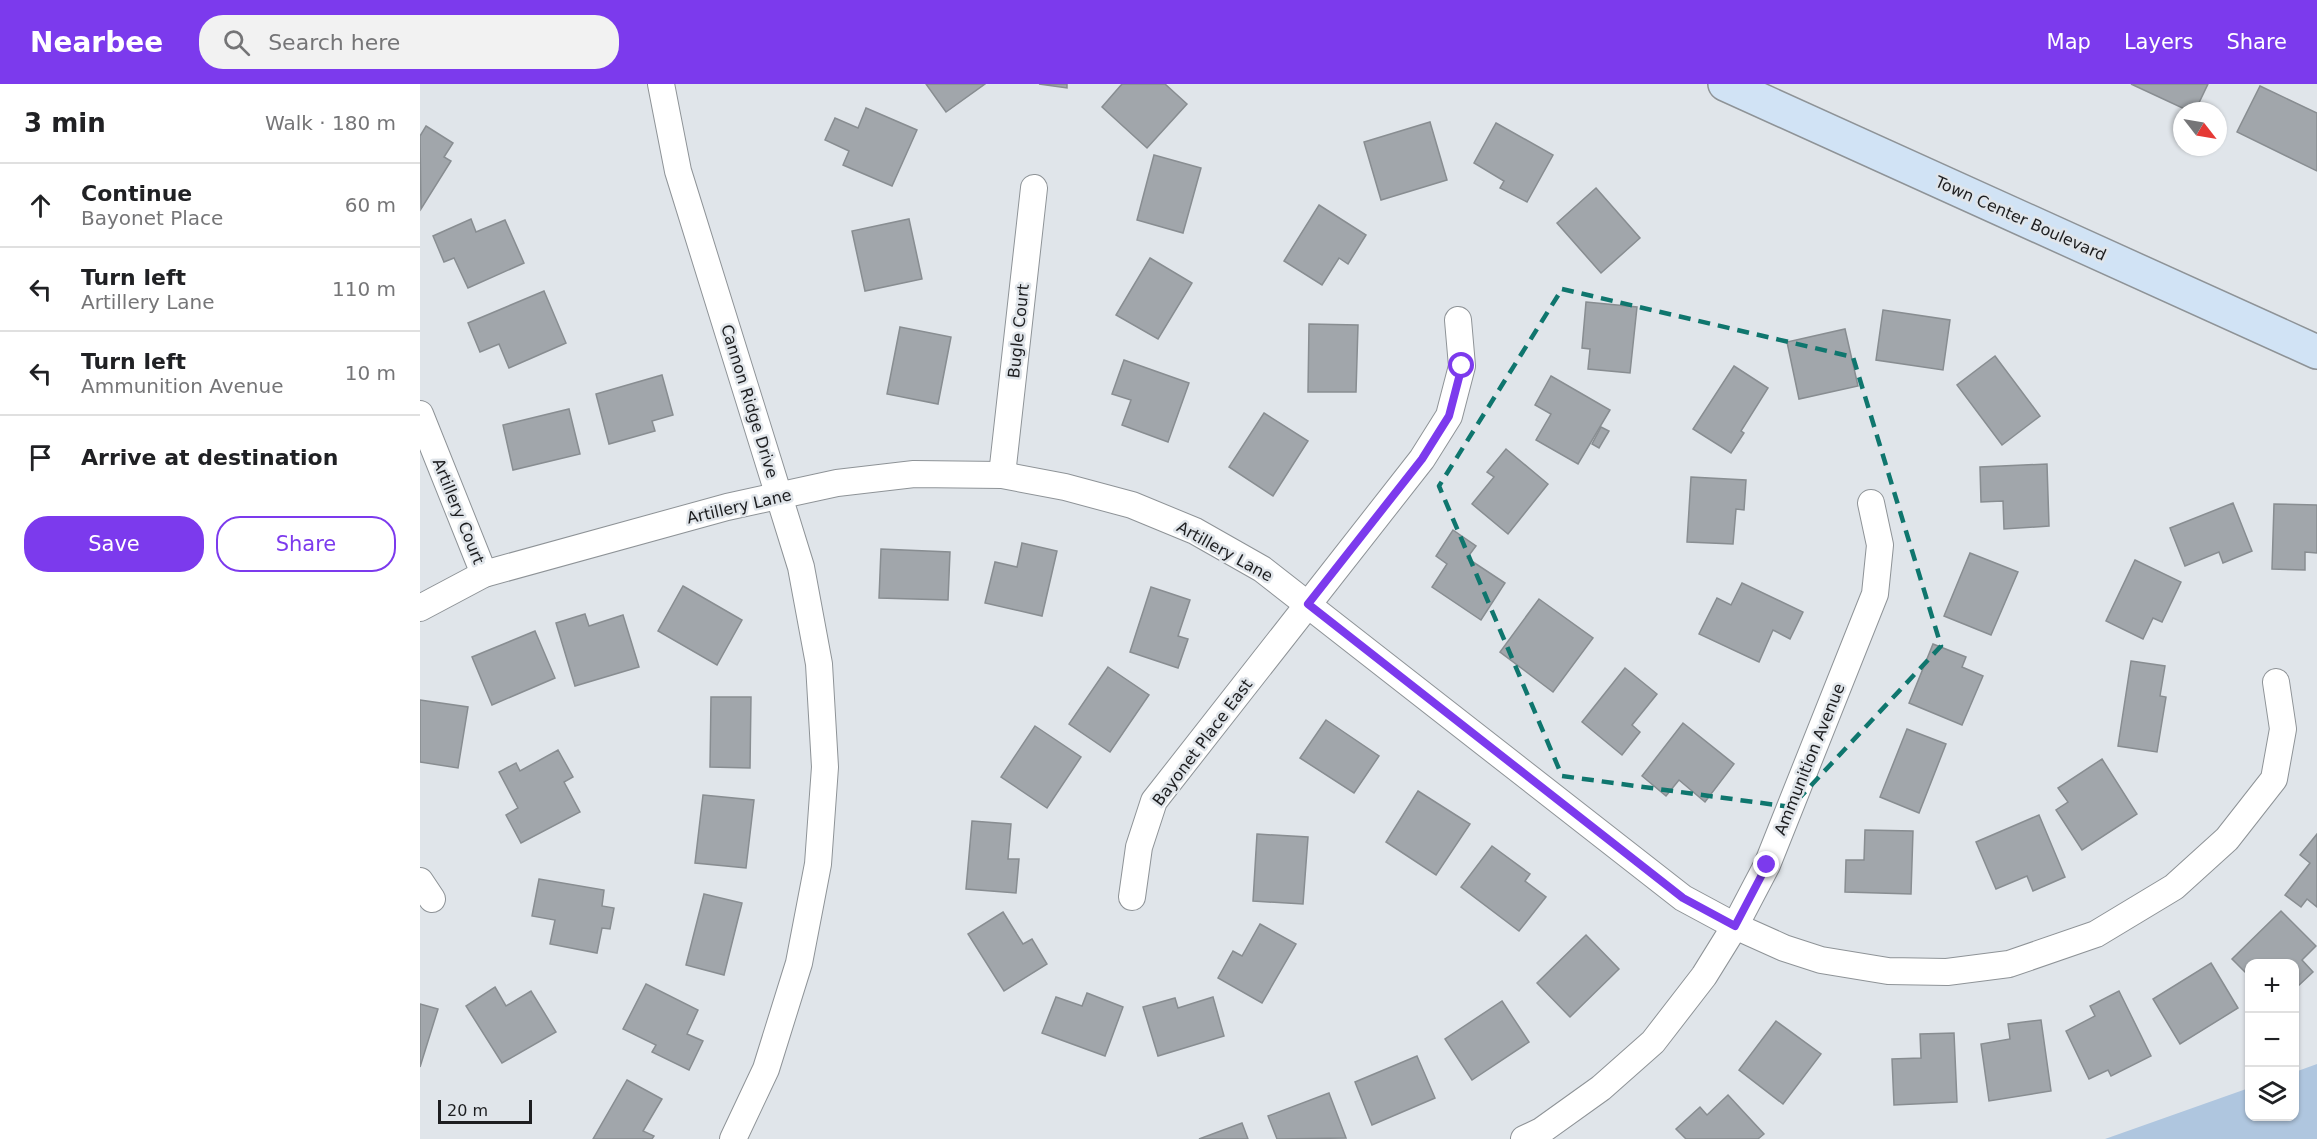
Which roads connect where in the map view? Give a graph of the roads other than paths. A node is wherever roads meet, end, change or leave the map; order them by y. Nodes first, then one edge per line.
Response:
1 (661, 84) edge
2 (1725, 84) edge
3 (1034, 188) dead end
4 (1458, 320) dead end
5 (2317, 351) edge
6 (420, 414) edge
7 (1002, 475) junction
8 (779, 496) junction
9 (1871, 503) dead end
10 (484, 574) junction
11 (1308, 604) junction
12 (420, 608) edge
13 (2276, 682) dead end
14 (1132, 897) dead end
15 (1735, 926) junction
16 (733, 1139) edge
17 (1524, 1139) edge

1 - 8 street, Cannon Ridge Drive
2 - 5 street, Town Center Boulevard
3 - 7 street, Bugle Court
4 - 11 street, Bayonet Place East
6 - 10 street, Artillery Court
7 - 8 street, Artillery Lane
7 - 11 street, Artillery Lane
8 - 10 street, Artillery Lane
8 - 16 street, Cannon Ridge Drive
9 - 15 street, Ammunition Avenue
10 - 12 street, Artillery Lane
11 - 14 street, Bayonet Place East
11 - 15 street, Artillery Lane
13 - 15 street, Artillery Lane
15 - 17 street, Ammunition Avenue

